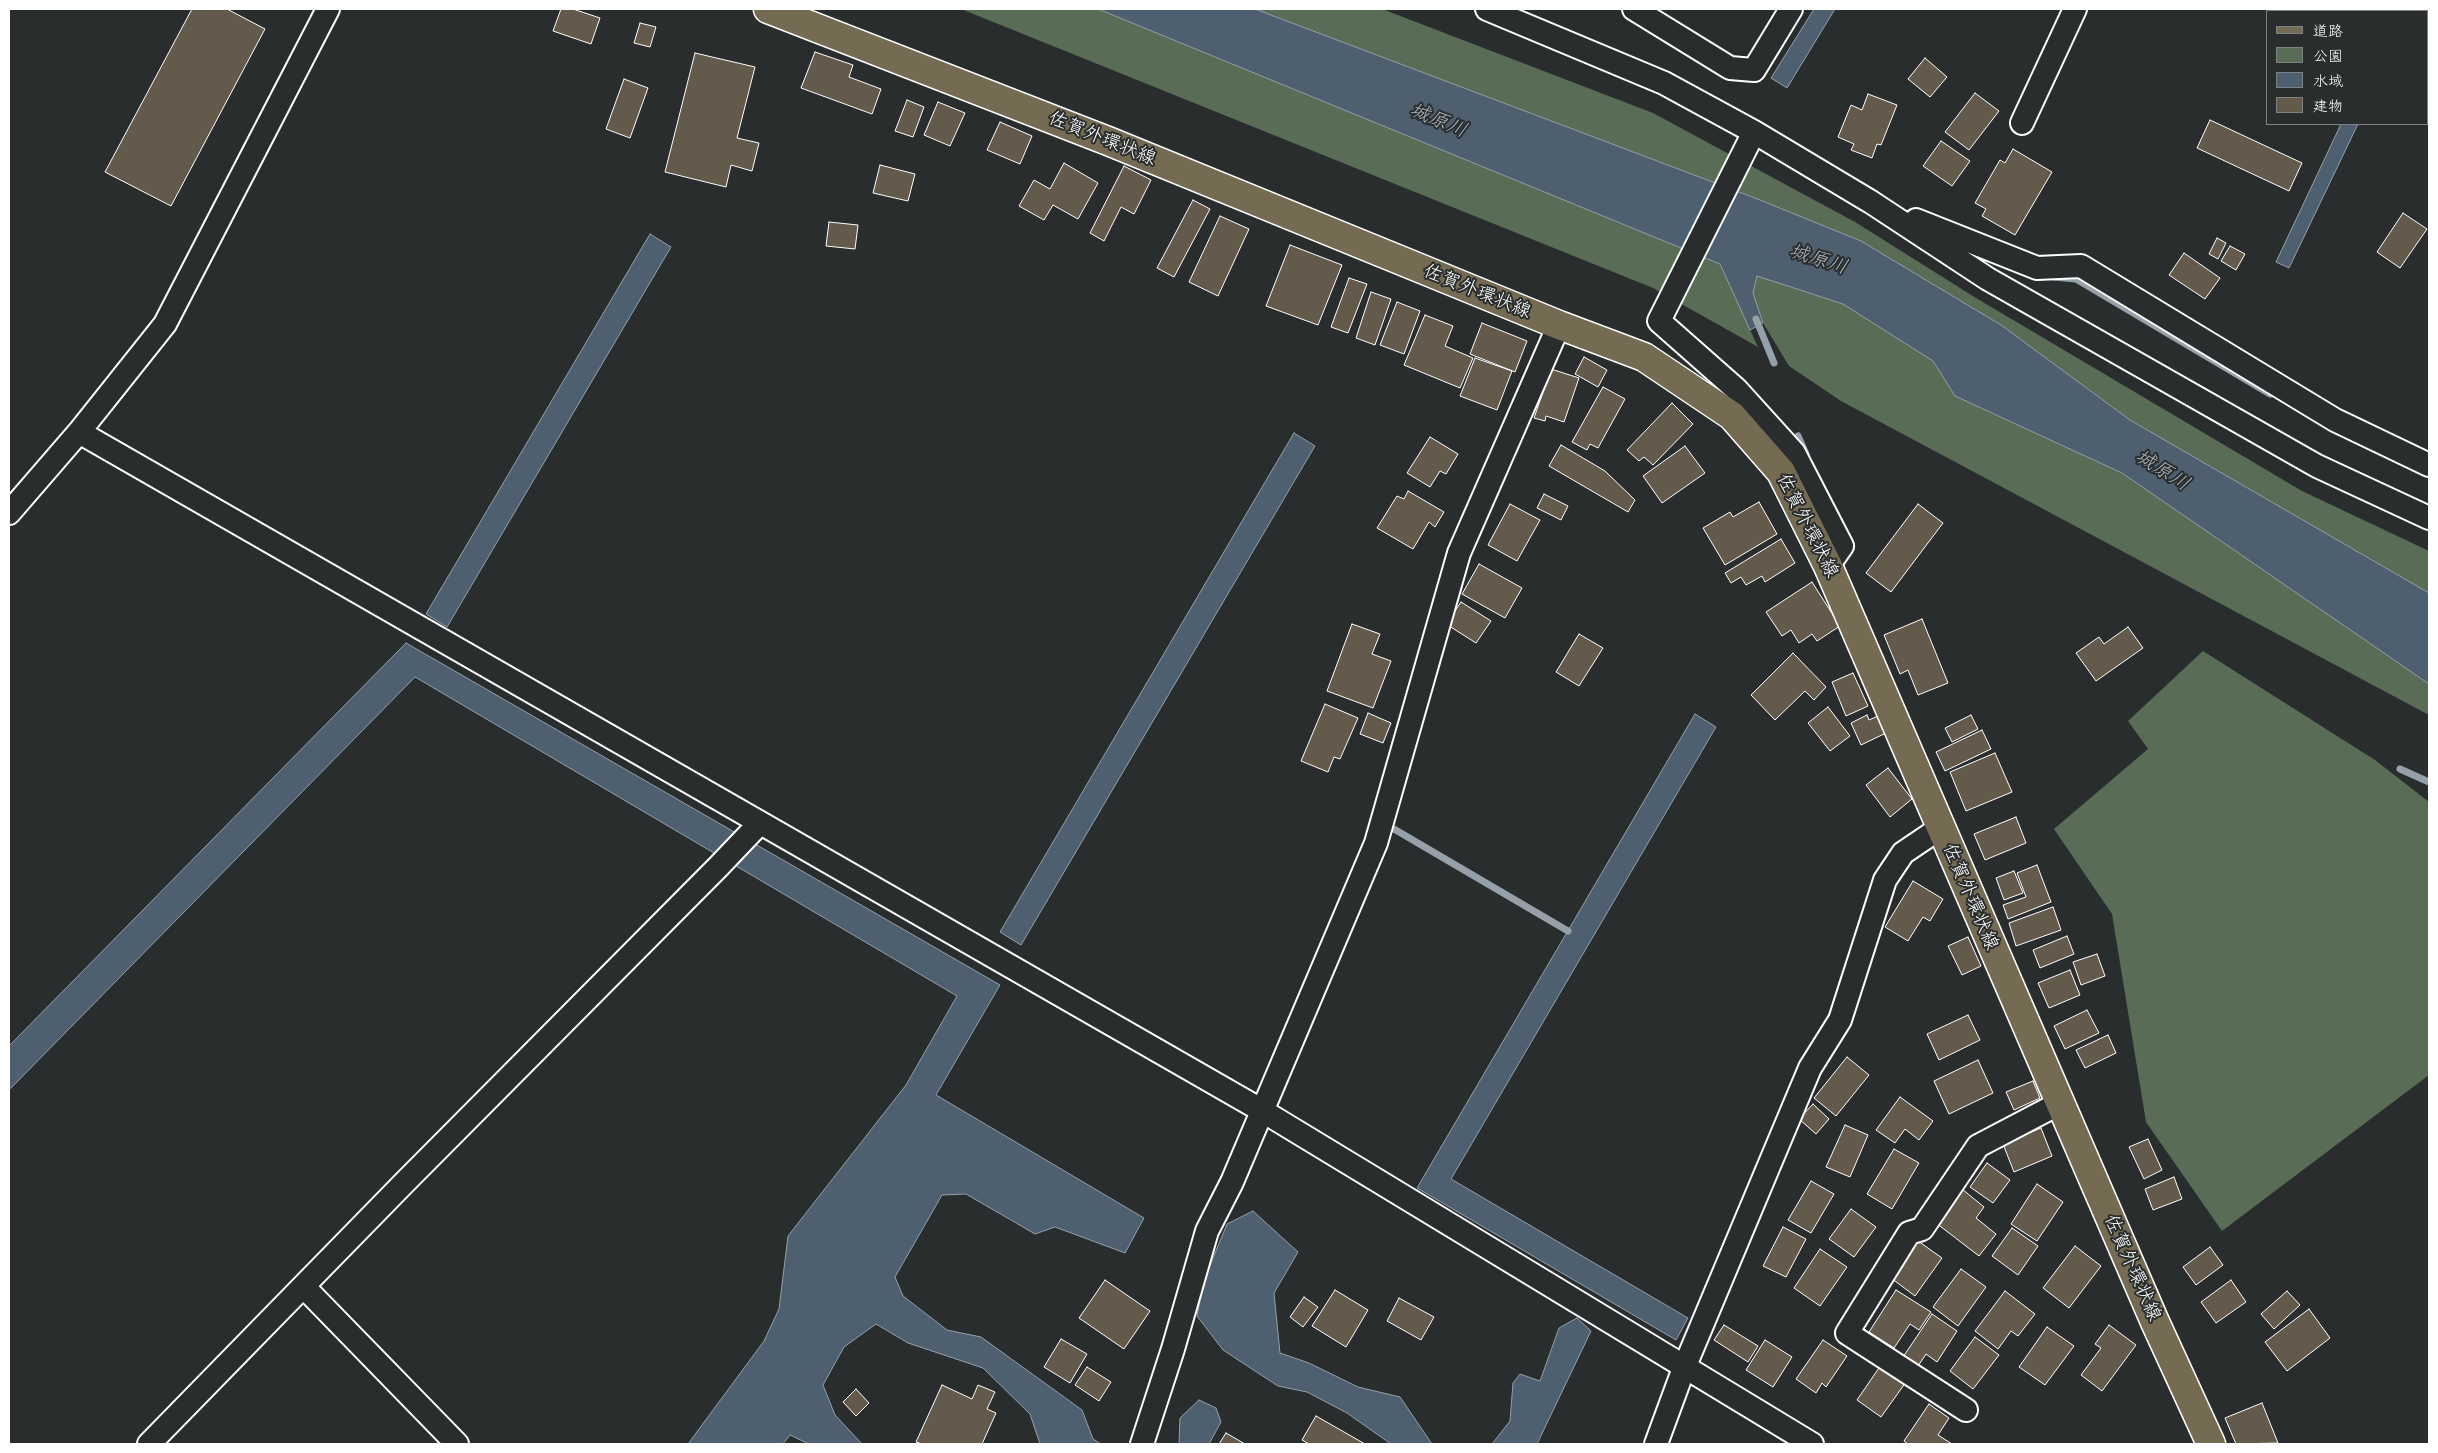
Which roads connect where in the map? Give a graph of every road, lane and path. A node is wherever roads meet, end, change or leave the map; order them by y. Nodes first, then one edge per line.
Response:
1 (328, 9) edge
2 (768, 9) edge
3 (1487, 9) edge
4 (1634, 9) edge
5 (1791, 9) edge
6 (2075, 9) edge
7 (2022, 123) dead end
8 (1754, 132) junction
9 (1871, 202) junction
10 (1559, 325) junction
11 (79, 432) junction
12 (2429, 465) edge
13 (9, 512) edge
14 (2429, 518) edge
15 (1828, 566) junction
16 (758, 824) junction
17 (1940, 828) junction
18 (2060, 1102) junction
19 (1261, 1110) junction
20 (304, 1287) junction
21 (1684, 1368) junction
22 (1966, 1410) dead end
23 (149, 1444) edge
24 (457, 1444) edge
25 (1142, 1444) edge
26 (1656, 1444) edge
27 (1812, 1444) edge
28 (2211, 1444) edge

1 - 11 street
2 - 10 main road, 佐賀外環状線
3 - 8 street
4 - 5 street
6 - 7 street
8 - 9 street
8 - 15 street
9 - 12 street
9 - 14 street
10 - 15 main road, 佐賀外環状線
10 - 19 street
11 - 13 street
11 - 16 street
15 - 17 main road, 佐賀外環状線
16 - 19 street
16 - 20 street
17 - 18 main road, 佐賀外環状線
17 - 21 street
18 - 22 street
18 - 28 main road, 佐賀外環状線
19 - 21 street
19 - 25 street
20 - 23 street
20 - 24 street
21 - 26 street
21 - 27 street

